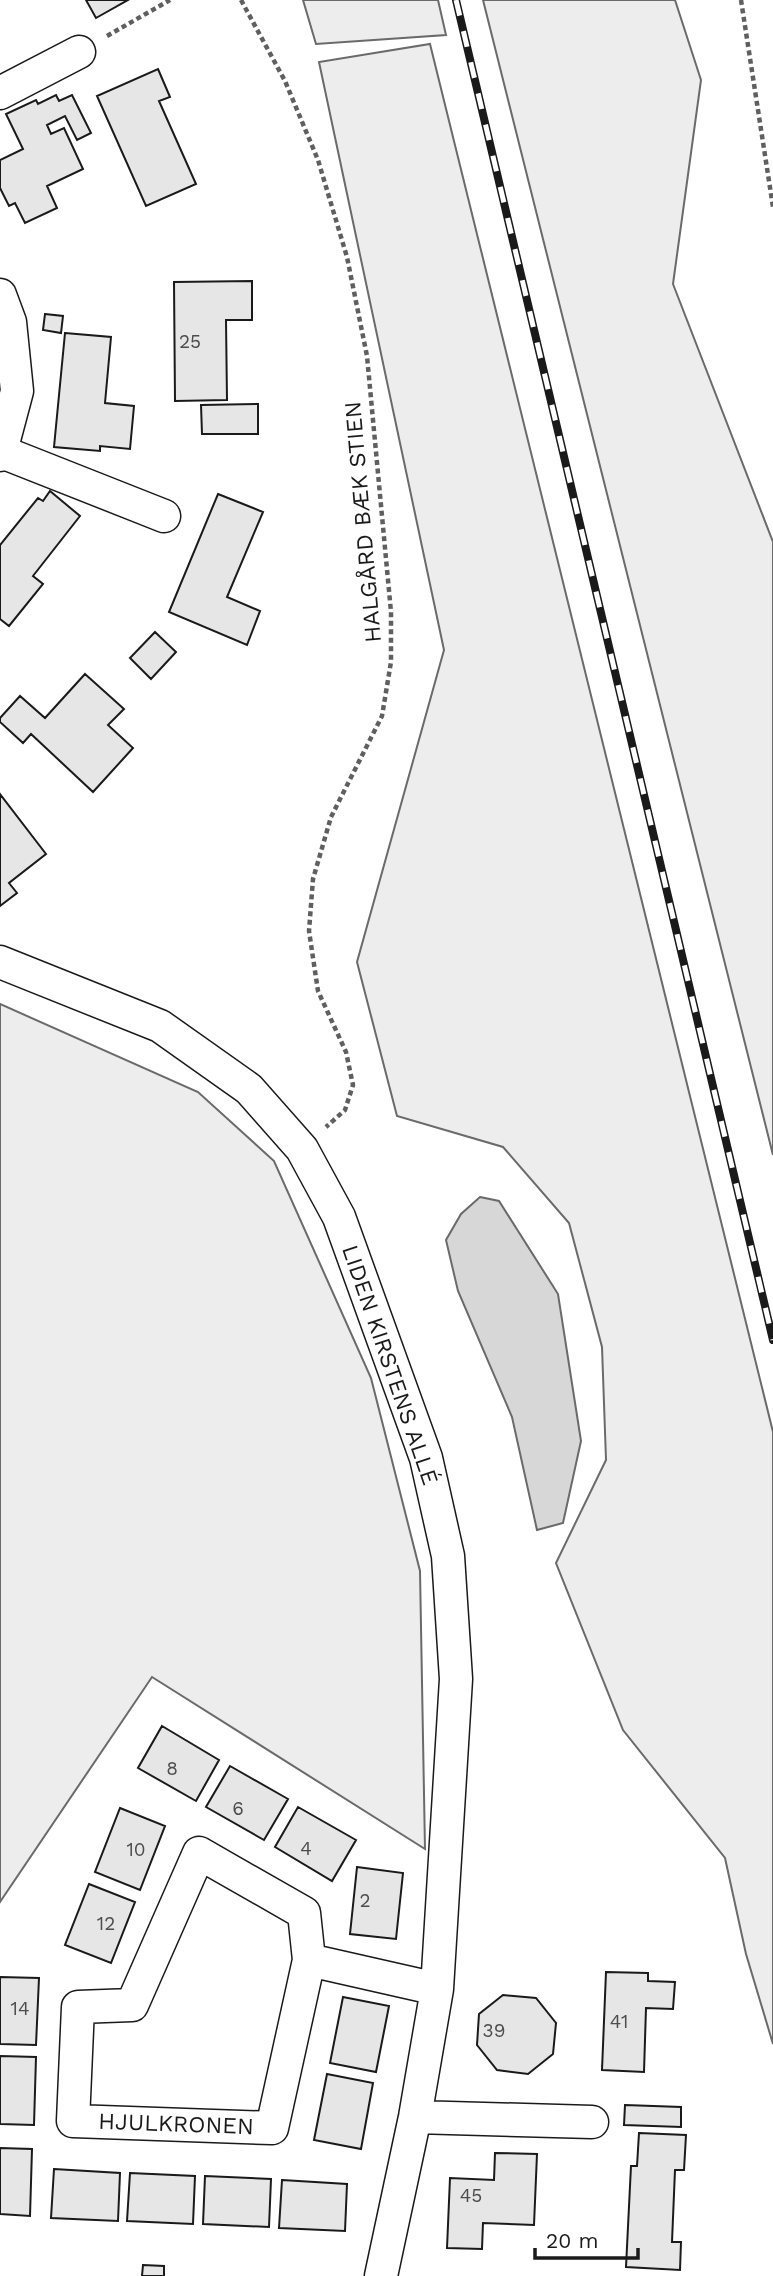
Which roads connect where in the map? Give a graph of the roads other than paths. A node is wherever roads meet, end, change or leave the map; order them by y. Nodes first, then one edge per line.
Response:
1 (79, 52) road end
2 (0, 93) edge
3 (0, 295) edge
4 (1, 454) edge
5 (164, 516) dead end
6 (0, 962) edge
7 (309, 1960) junction
8 (437, 1989) junction
9 (415, 2117) junction
10 (592, 2122) dead end
11 (381, 2276) edge

1 - 2 street
3 - 4 street
4 - 5 street
6 - 8 street, LIDEN KIRSTENS ALLÉ
7 - 7 street, HJULKRONEN
7 - 8 street
8 - 9 street, LIDEN KIRSTENS ALLÉ
9 - 10 street
9 - 11 street, LIDEN KIRSTENS ALLÉ

